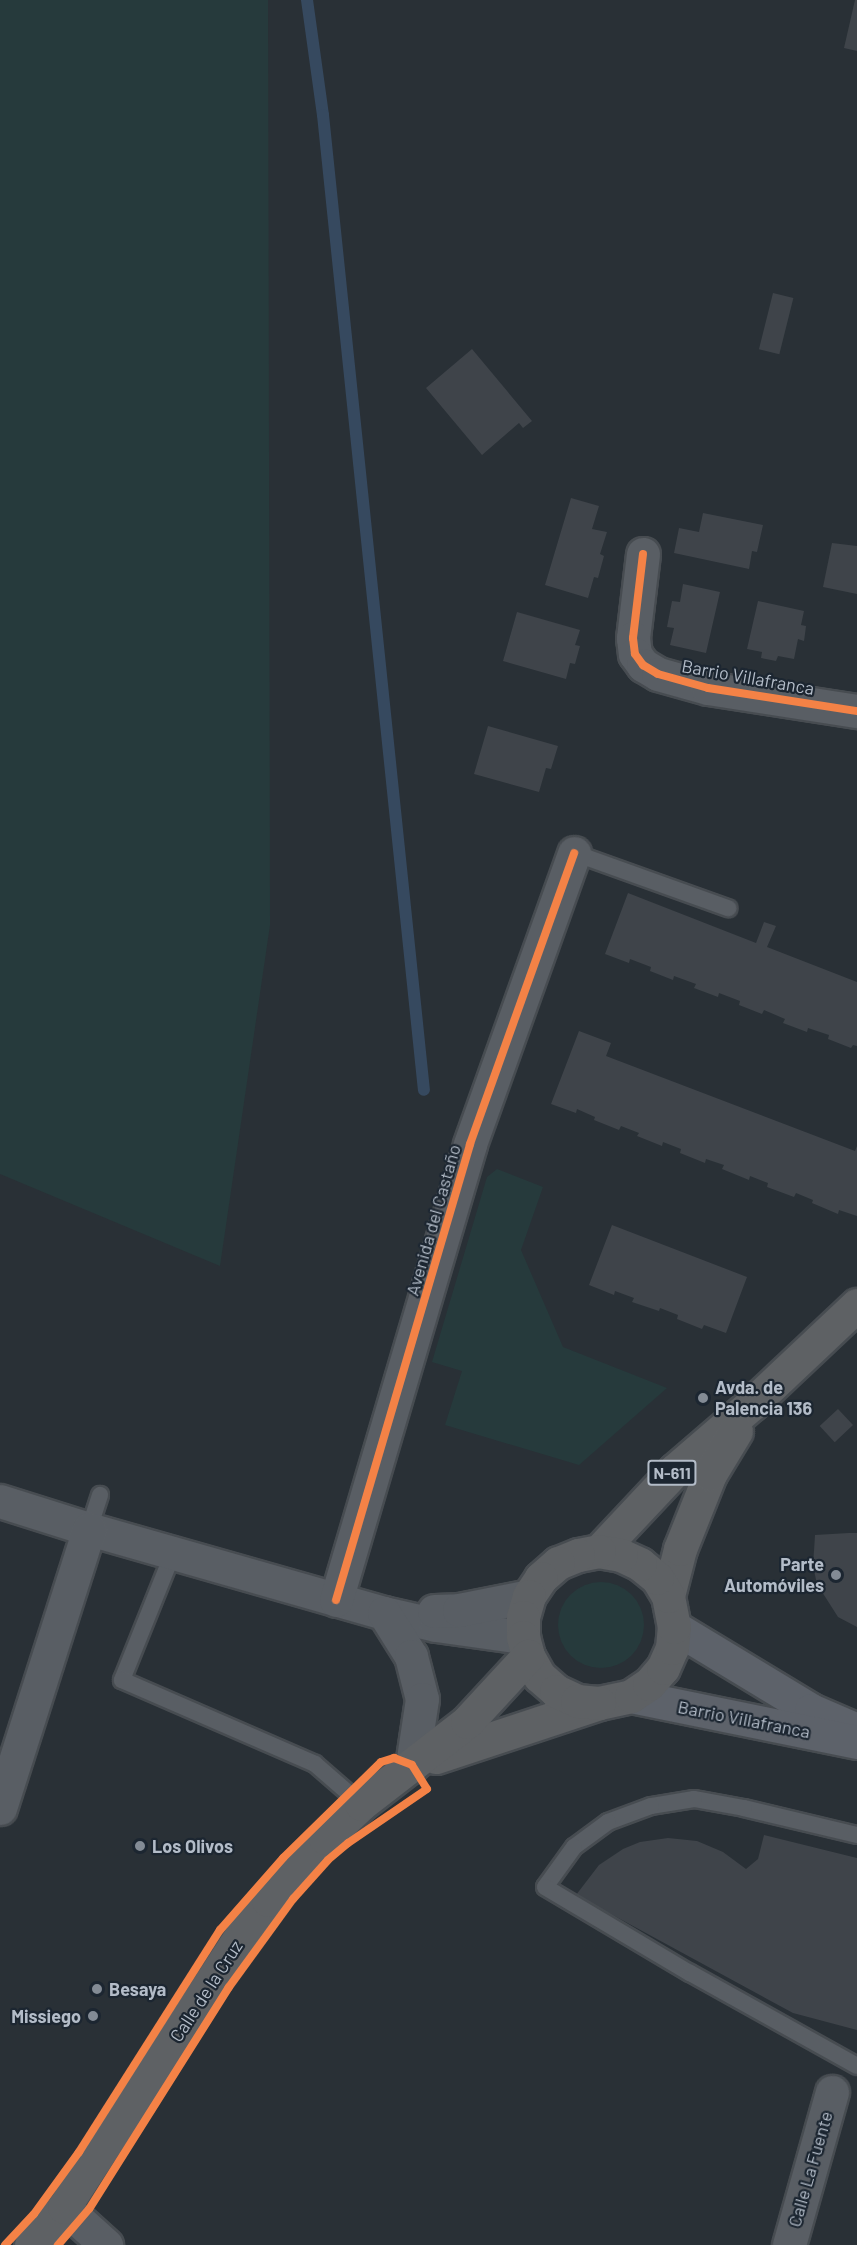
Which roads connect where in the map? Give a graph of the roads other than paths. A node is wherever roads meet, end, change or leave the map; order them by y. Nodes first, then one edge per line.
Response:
1 (644, 554) dead end
2 (857, 711) edge
3 (574, 854) joint
4 (729, 908) dead end
5 (857, 1305) edge
6 (753, 1403) junction
7 (100, 1495) dead end
8 (0, 1501) edge
9 (89, 1530) junction
10 (599, 1551) junction
11 (173, 1553) junction
12 (529, 1596) junction
13 (336, 1600) junction
14 (671, 1612) junction
15 (384, 1613) junction
16 (525, 1647) junction
17 (631, 1696) junction
18 (599, 1703) junction
19 (857, 1730) edge
20 (857, 1742) edge
21 (412, 1765) junction
22 (361, 1804) junction
23 (0, 1808) edge
24 (857, 1836) edge
25 (857, 2066) edge
26 (832, 2092) dead end
27 (64, 2207) junction
28 (31, 2245) edge
29 (106, 2245) edge
30 (789, 2245) edge

1 - 2 street, Barrio Villafranca
3 - 4 lane
3 - 13 street, Avenida del Castaño
5 - 6 highway, N-611
6 - 10 highway, N-611
6 - 14 highway, N-611
7 - 9 lane
8 - 9 street
9 - 11 street
9 - 23 street
10 - 12 highway
10 - 14 highway
11 - 13 street
11 - 22 lane
12 - 15 street
12 - 16 highway
13 - 15 street
14 - 17 highway, N-611
14 - 19 street, Barrio Villafranca
15 - 16 street
15 - 21 street
16 - 18 highway, N-611
16 - 21 highway, N-611
17 - 18 highway, N-611
17 - 20 street, Barrio Villafranca
18 - 21 highway, N-611
21 - 22 highway, Calle de la Cruz / N-611
22 - 27 highway, Calle de la Cruz / N-611
24 - 25 lane
26 - 30 street, Calle La Fuente
27 - 28 highway, Calle de la Cruz / N-611
27 - 29 street

